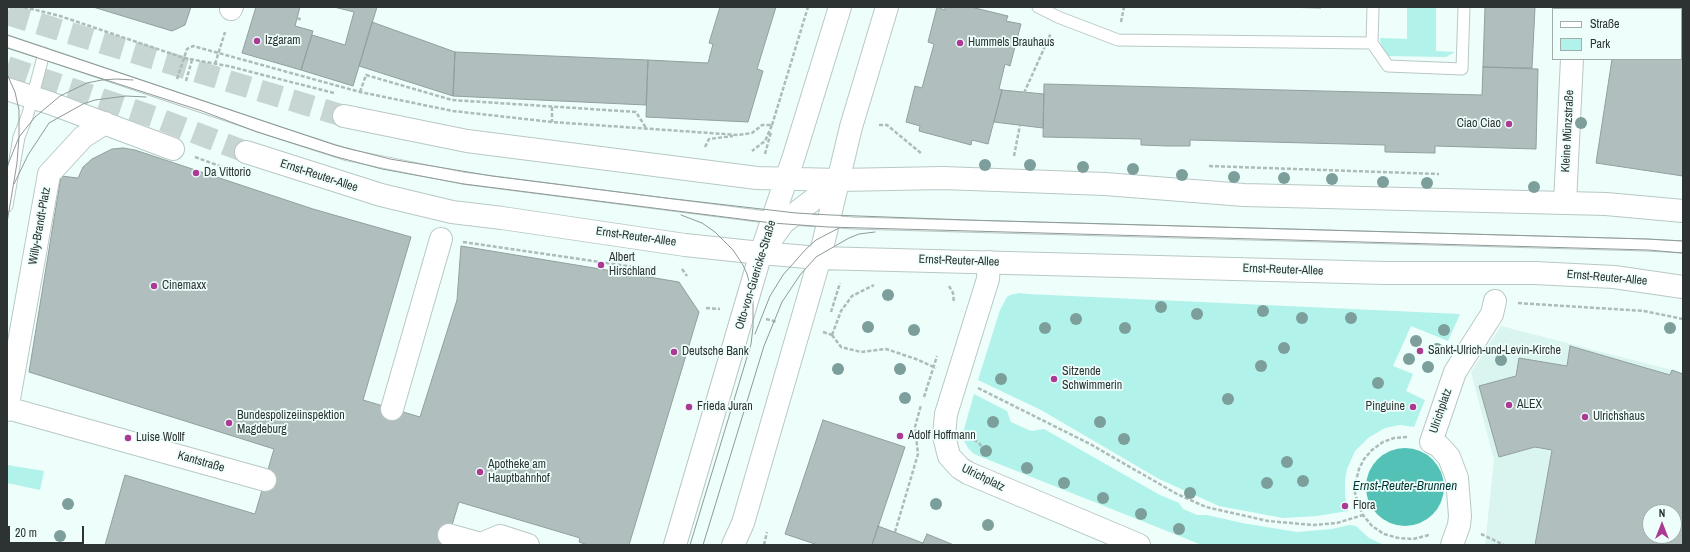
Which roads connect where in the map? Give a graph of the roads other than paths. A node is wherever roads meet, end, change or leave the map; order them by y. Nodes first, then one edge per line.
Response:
1 (840, 7) edge
2 (887, 7) edge
3 (1038, 7) edge
4 (1373, 7) edge
5 (1464, 7) edge
6 (1622, 7) edge
7 (1628, 8) edge
8 (7, 41) edge
9 (1372, 44) junction
10 (44, 53) junction
11 (1572, 60) edge
12 (7, 89) edge
13 (32, 97) junction
14 (344, 116) tunnel mouth
15 (104, 123) junction
16 (173, 149) dead end
17 (246, 152) tunnel mouth
18 (786, 179) junction
19 (839, 180) junction
20 (1565, 203) junction
21 (7, 206) edge
22 (1683, 211) edge
23 (782, 218) junction
24 (829, 222) junction
25 (441, 239) dead end
26 (1683, 247) edge
27 (761, 253) junction
28 (819, 258) junction
29 (989, 262) junction
30 (1683, 287) edge
31 (1495, 301) dead end
32 (12, 352) edge
33 (7, 409) edge
34 (392, 409) dead end
35 (265, 480) dead end
36 (449, 534) dead end
37 (528, 545) edge
38 (676, 545) edge
39 (734, 545) edge
40 (1139, 545) edge
41 (1452, 545) edge

1 - 18 street, Otto-von-Guericke-Straße
2 - 19 street
3 - 9 lane
4 - 9 lane
5 - 9 lane
6 - 7 street
8 - 10 lane
10 - 13 lane
10 - 23 lane
11 - 20 street, Kleine Münzstraße
12 - 13 street
13 - 15 street
13 - 21 lane
14 - 18 street
15 - 16 street
15 - 32 street, Willy-Brandt-Platz
17 - 27 street, Ernst-Reuter-Allee
18 - 19 street
18 - 23 street, Otto-von-Guericke-Straße
19 - 20 street
19 - 23 street
19 - 24 street
20 - 22 street
23 - 24 lane
23 - 27 street, Otto-von-Guericke-Straße
24 - 26 lane
24 - 28 street
25 - 34 street
27 - 28 street, Ernst-Reuter-Allee
27 - 38 street, Otto-von-Guericke-Straße
28 - 29 street, Ernst-Reuter-Allee
28 - 39 street
29 - 30 street, Ernst-Reuter-Allee
29 - 40 street, Ulrichplatz
31 - 41 street, Ulrichplatz
32 - 33 street, Willy-Brandt-Platz
33 - 35 street, Kantstraße
36 - 37 street

